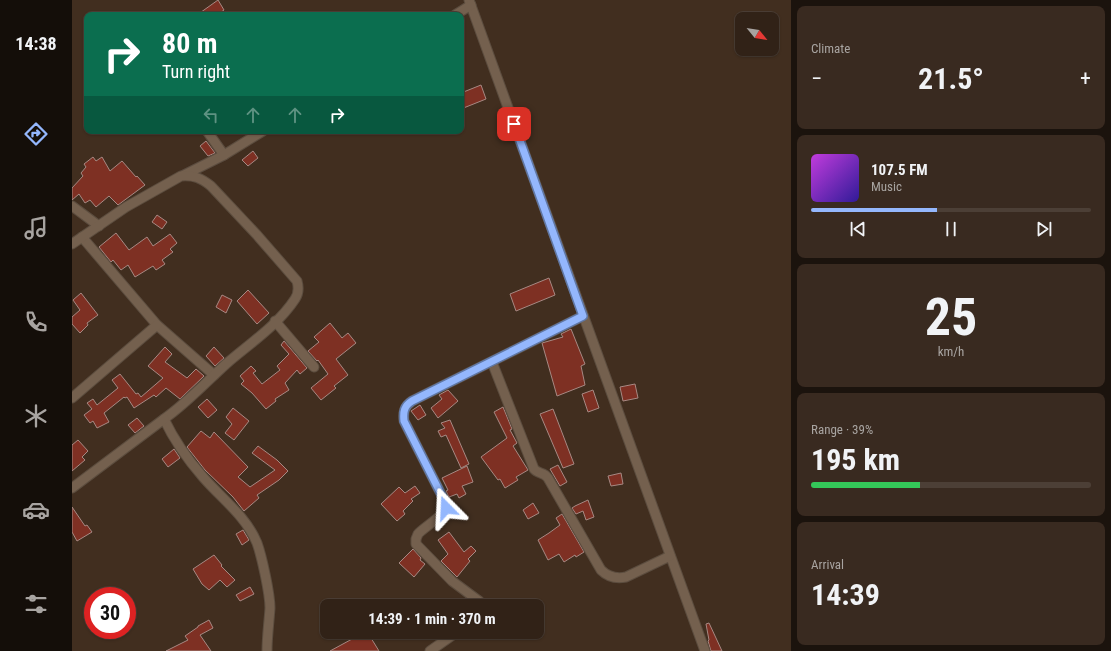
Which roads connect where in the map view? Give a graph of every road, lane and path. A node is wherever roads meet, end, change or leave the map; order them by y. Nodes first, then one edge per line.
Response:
1 (470, 3) edge
2 (459, 12) edge
3 (209, 134) edge
4 (258, 134) edge
5 (224, 154) junction
6 (181, 176) junction
7 (72, 206) edge
8 (99, 226) junction
9 (82, 237) junction
10 (72, 244) edge
11 (583, 316) junction
12 (275, 321) junction
13 (157, 325) junction
14 (492, 362) junction
15 (314, 367) dead end
16 (214, 375) junction
17 (72, 398) edge
18 (164, 419) junction
19 (72, 488) edge
20 (670, 556) junction
21 (476, 599) edge
22 (447, 639) edge
23 (267, 651) edge
24 (430, 651) edge
25 (705, 651) edge

1 - 2 street
1 - 11 street
3 - 5 street
4 - 5 street
5 - 6 street
6 - 8 street
6 - 12 street
7 - 8 street
8 - 9 street
9 - 10 street
9 - 13 street
11 - 14 street
11 - 20 street
12 - 15 street
12 - 16 street
13 - 16 street
13 - 17 street
14 - 20 street
14 - 21 street
16 - 18 street
18 - 19 street
18 - 23 street
20 - 25 street
22 - 24 street

